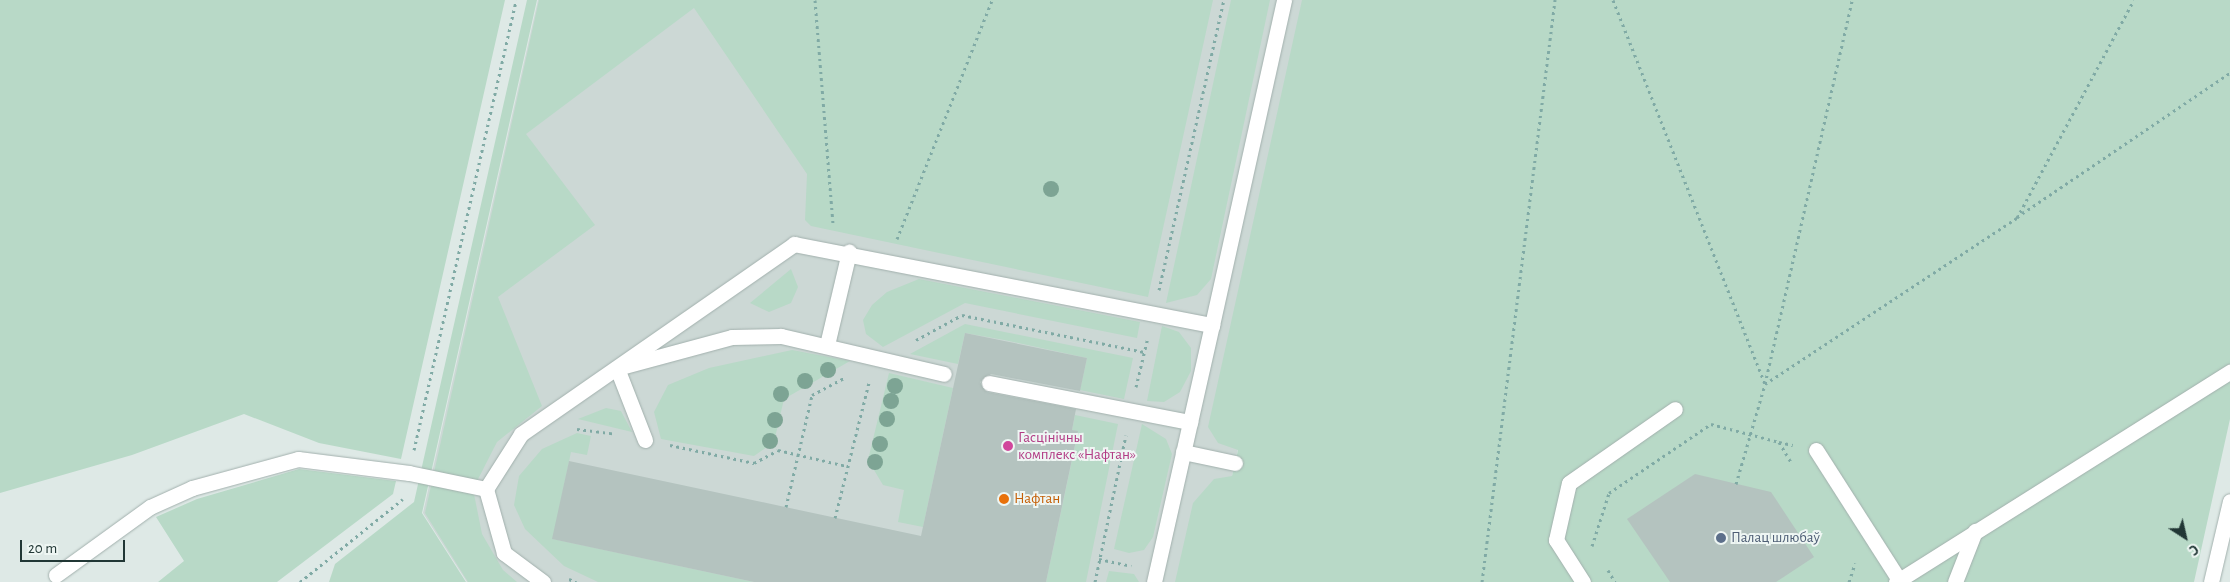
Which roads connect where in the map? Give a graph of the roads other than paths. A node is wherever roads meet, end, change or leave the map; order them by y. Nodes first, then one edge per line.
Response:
1 (1284, 0) edge
2 (842, 250) junction
3 (1212, 325) junction
4 (827, 344) junction
5 (617, 368) junction
6 (2230, 372) edge
7 (944, 374) dead end
8 (989, 383) dead end
9 (1674, 409) dead end
10 (1190, 422) junction
11 (645, 440) road end
12 (1816, 450) dead end
13 (1183, 452) junction
14 (1235, 463) dead end
15 (486, 490) junction
16 (2230, 500) edge
17 (1975, 531) junction
18 (56, 575) dead end
19 (1155, 577) edge
20 (1897, 581) edge
21 (543, 582) edge
22 (1583, 582) edge
23 (1955, 582) edge
24 (2210, 582) edge

1 - 3 lane
2 - 3 lane
2 - 4 lane
2 - 5 lane
3 - 10 lane
4 - 5 lane
4 - 7 lane
5 - 11 lane
5 - 15 lane
6 - 17 lane
8 - 10 lane
9 - 22 lane
10 - 13 lane
12 - 20 lane
13 - 14 lane
13 - 19 lane
15 - 18 lane
15 - 21 lane
16 - 24 lane
17 - 20 lane
17 - 23 lane

